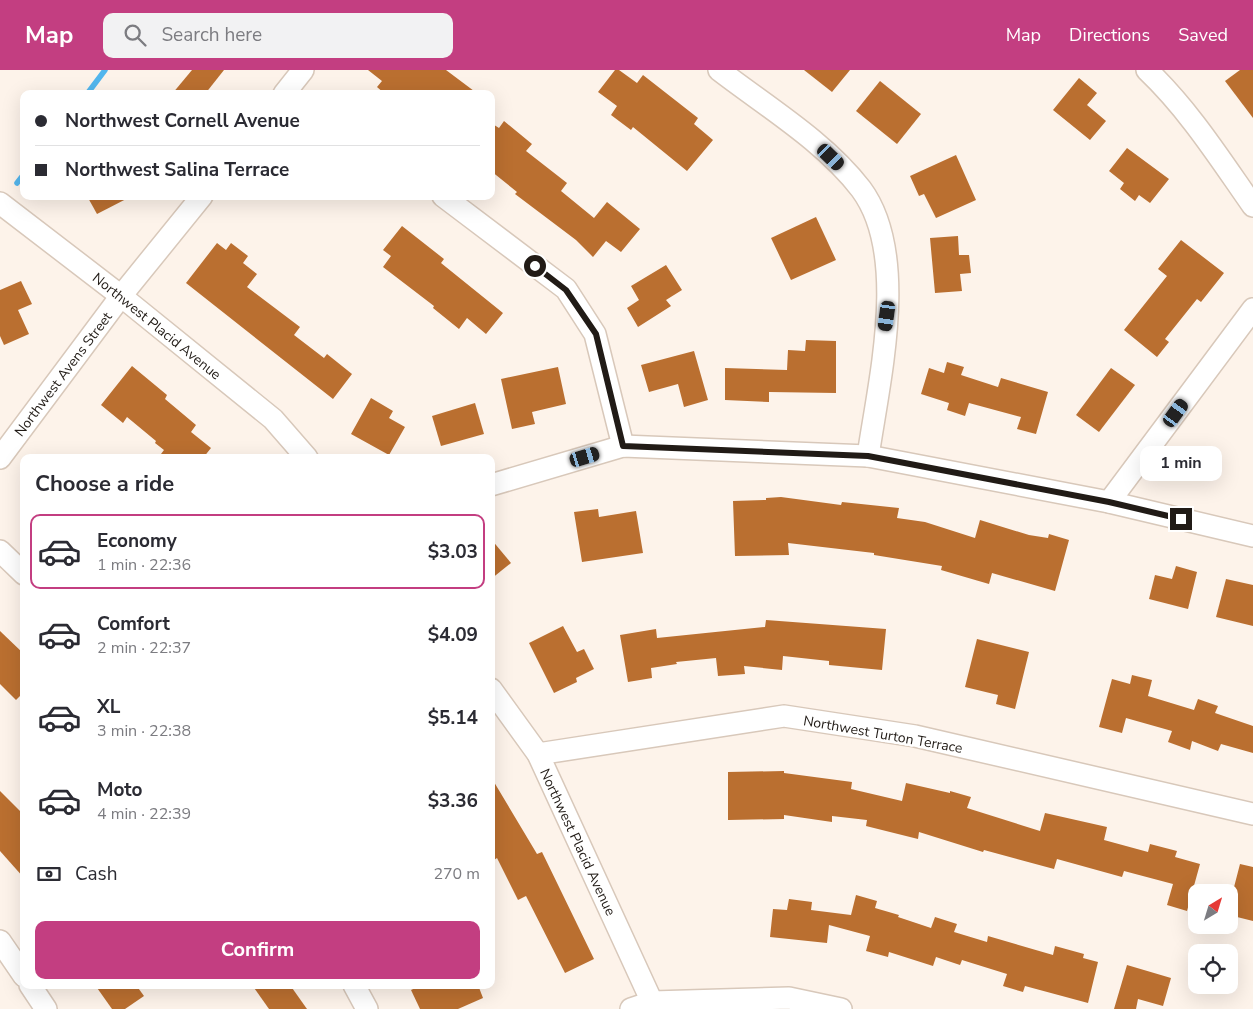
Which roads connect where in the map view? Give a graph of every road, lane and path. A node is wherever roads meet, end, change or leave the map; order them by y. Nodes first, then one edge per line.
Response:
1 (719, 70) edge
2 (1147, 70) edge
3 (199, 200) edge
4 (448, 200) edge
5 (0, 203) edge
6 (1253, 206) edge
7 (121, 296) junction
8 (1253, 309) edge
9 (623, 446) junction
10 (303, 454) edge
11 (868, 456) junction
12 (0, 458) edge
13 (495, 484) edge
14 (1109, 502) junction
15 (1253, 536) edge
16 (0, 551) edge
17 (20, 570) edge
18 (495, 695) edge
19 (538, 754) junction
20 (1253, 814) edge
21 (0, 941) edge
22 (20, 970) edge
23 (33, 989) edge
24 (356, 989) edge
25 (652, 1002) junction
26 (46, 1009) edge
27 (368, 1009) edge
28 (632, 1009) edge
29 (841, 1009) edge

1 - 11 street
2 - 6 street
3 - 7 street, Northwest Avens Street
4 - 9 street
5 - 7 street, Northwest Placid Avenue
7 - 10 street, Northwest Placid Avenue
7 - 12 street, Northwest Avens Street
8 - 14 street
9 - 11 street
9 - 13 street
11 - 14 street
14 - 15 street
16 - 17 street
18 - 19 street, Northwest Placid Avenue
19 - 20 street, Northwest Turton Terrace
19 - 25 street, Northwest Placid Avenue
21 - 22 street
23 - 26 street
24 - 27 street
25 - 28 street
25 - 29 street

